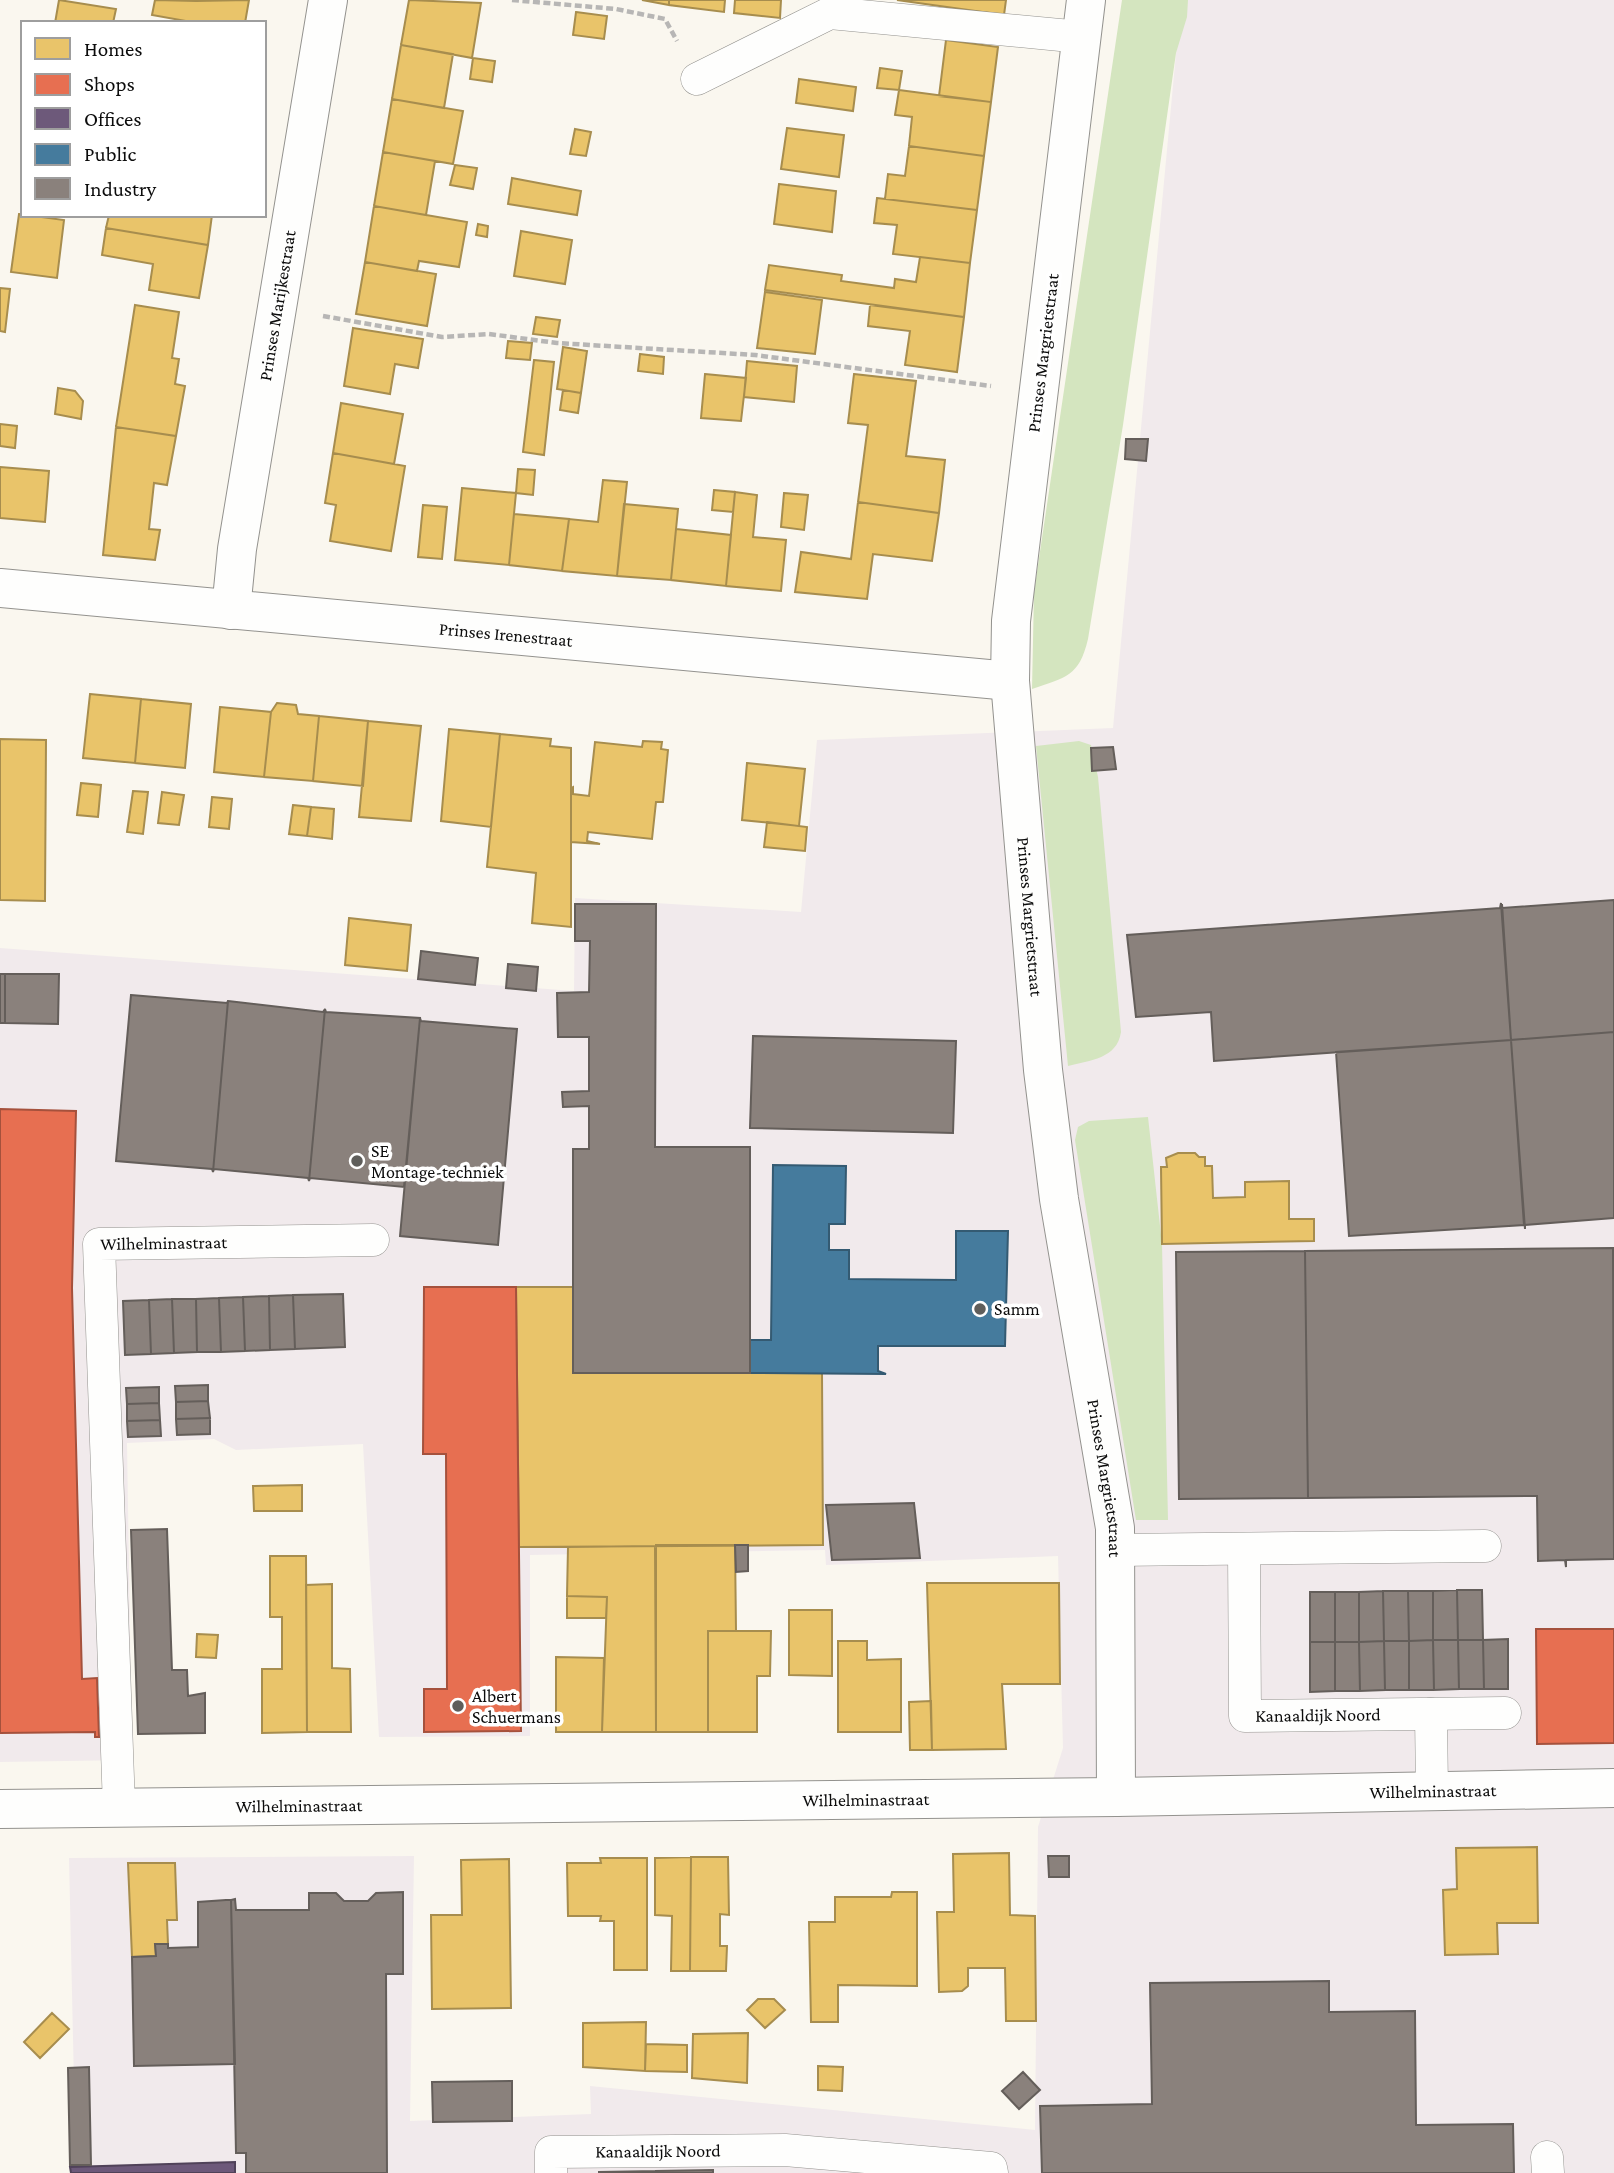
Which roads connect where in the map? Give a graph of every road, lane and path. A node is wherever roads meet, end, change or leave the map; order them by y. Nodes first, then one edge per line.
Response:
1 (328, 0) edge
2 (512, 0) edge
3 (1086, 0) edge
4 (1081, 37) junction
5 (697, 79) joint
6 (277, 309) junction
7 (1038, 393) junction
8 (0, 588) edge
9 (231, 610) junction
10 (1010, 681) junction
11 (373, 1240) dead end
12 (1485, 1546) dead end
13 (1244, 1549) junction
14 (1115, 1550) junction
15 (1505, 1713) dead end
16 (1431, 1714) junction
17 (1614, 1788) edge
18 (1432, 1791) junction
19 (1116, 1797) junction
20 (119, 1807) junction
21 (0, 1808) edge
22 (785, 2162) edge
23 (551, 2173) edge
24 (992, 2173) edge

1 - 6 street, Prinses Marijkestraat
2 - 5 path
3 - 4 street, Prinses Margrietstraat
4 - 5 lane
4 - 7 street, Prinses Margrietstraat
6 - 7 path
6 - 9 street, Prinses Marijkestraat
7 - 10 street, Prinses Margrietstraat
8 - 9 street, Prinses Irenestraat
9 - 10 street, Prinses Irenestraat
10 - 14 street, Prinses Margrietstraat
11 - 20 lane, Wilhelminastraat
12 - 13 lane
13 - 14 lane
13 - 16 lane, Kanaaldijk Noord
14 - 19 street, Prinses Margrietstraat
15 - 16 lane, Kanaaldijk Noord
16 - 18 lane
17 - 18 street, Wilhelminastraat
18 - 19 street, Wilhelminastraat
19 - 20 street, Wilhelminastraat
20 - 21 street, Wilhelminastraat
22 - 23 lane, Kanaaldijk Noord
22 - 24 lane, Kanaaldijk Noord

